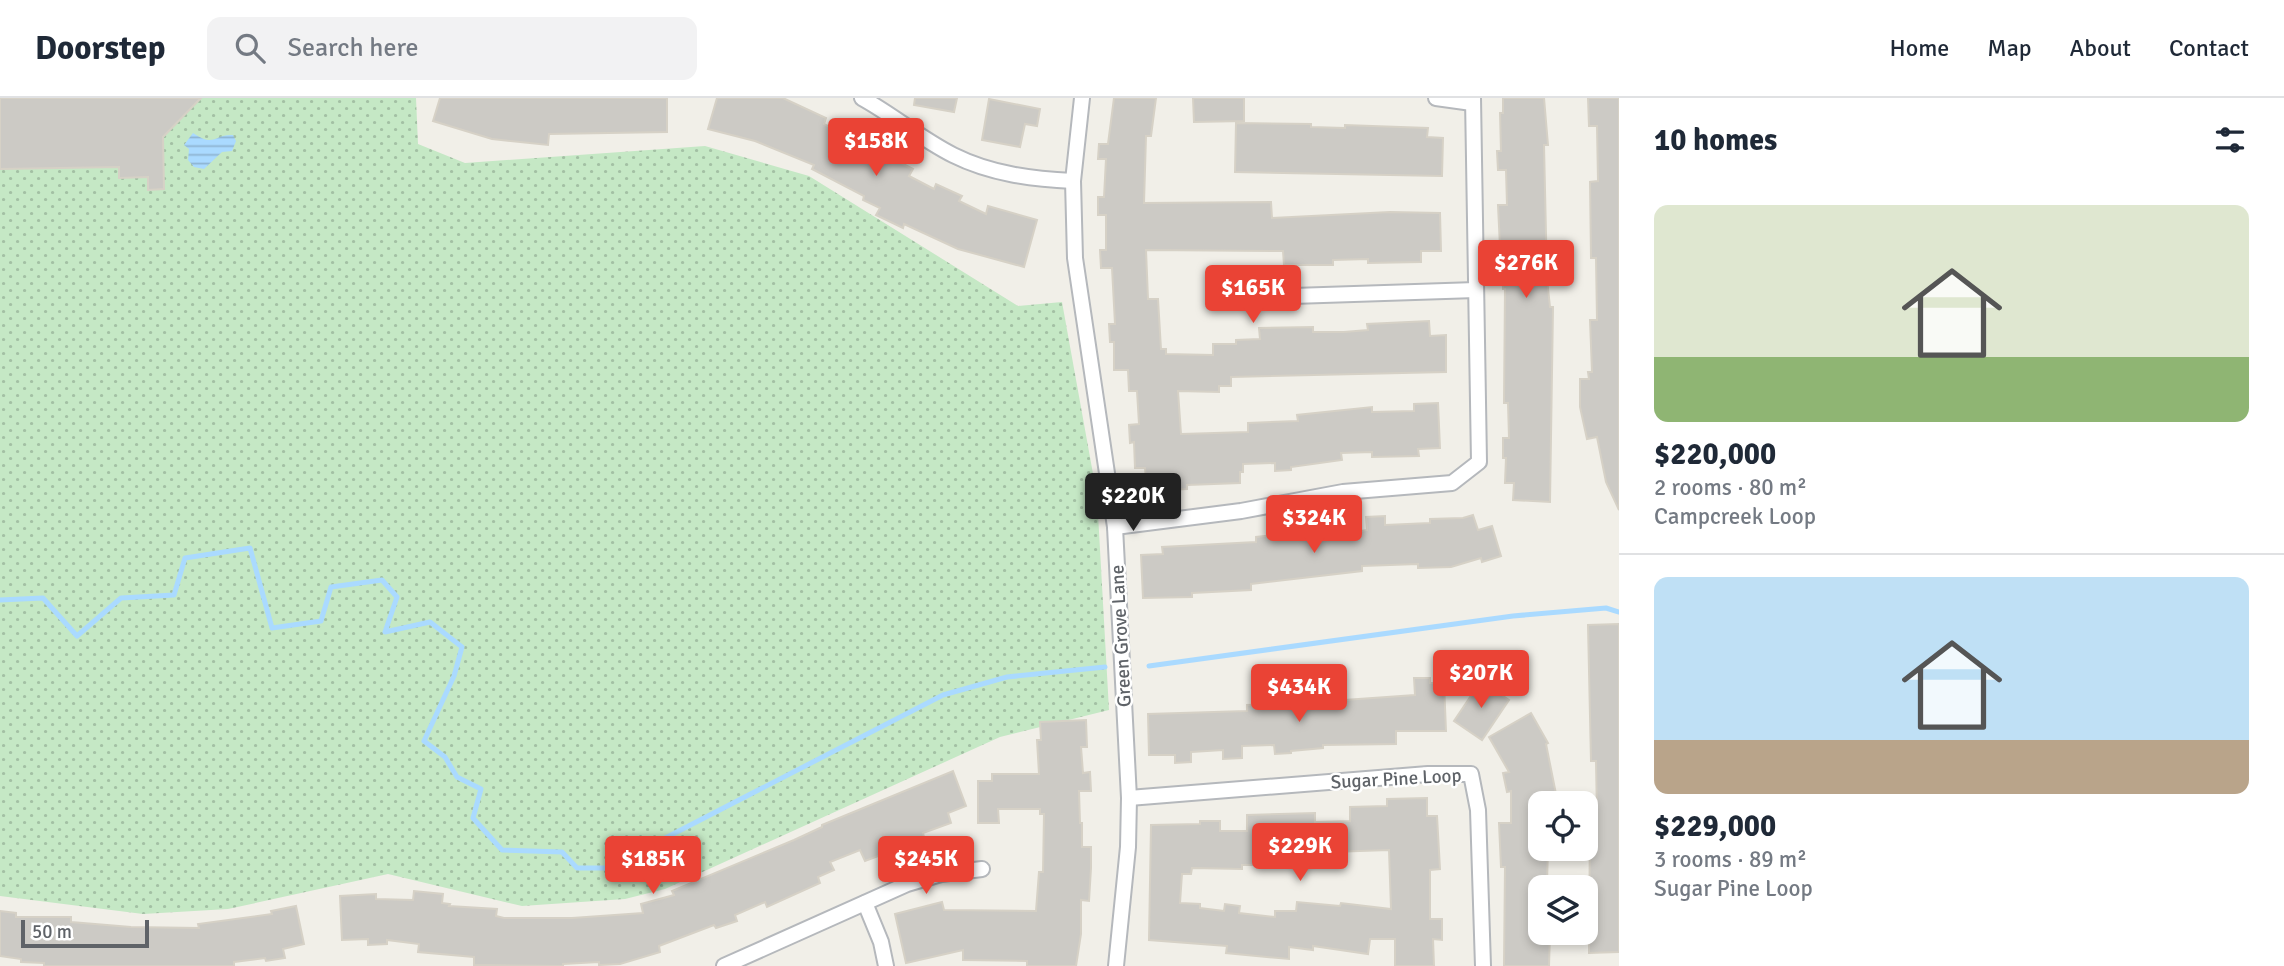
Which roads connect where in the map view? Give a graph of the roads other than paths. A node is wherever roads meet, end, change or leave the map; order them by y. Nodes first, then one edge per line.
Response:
1 (1082, 98) edge
2 (1436, 98) edge
3 (870, 100) edge
4 (1472, 100) edge
5 (1073, 181) junction
6 (1476, 290) junction
7 (1232, 298) dead end
8 (1115, 527) junction
9 (1129, 799) junction
10 (982, 869) dead end
11 (865, 903) junction
12 (724, 966) edge
13 (886, 966) edge
14 (1116, 966) edge
15 (1483, 966) edge

1 - 5 street, Green Grove Lane
2 - 4 street
3 - 5 street
4 - 6 street
5 - 8 street, Green Grove Lane
6 - 7 street
6 - 8 street
8 - 9 street, Green Grove Lane
9 - 14 street, Green Grove Lane
9 - 15 street, Sugar Pine Loop
10 - 11 street
11 - 12 street
11 - 13 street

